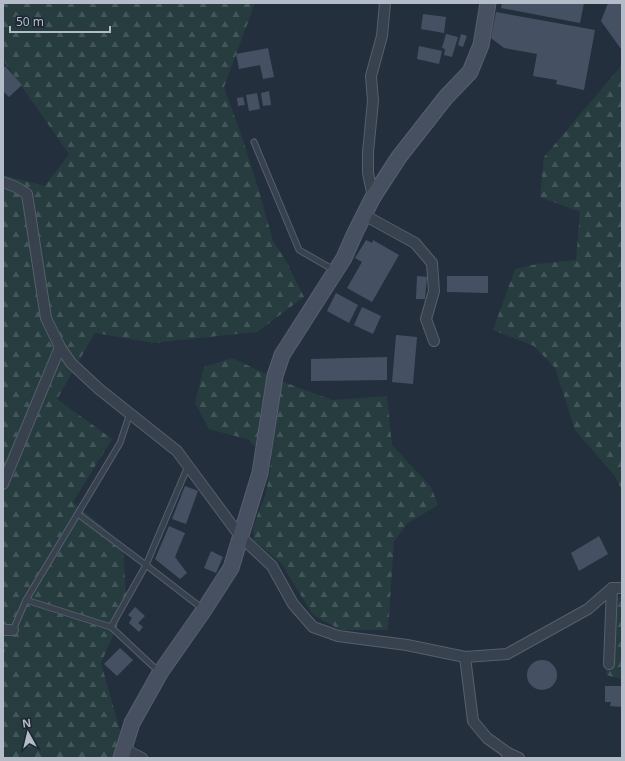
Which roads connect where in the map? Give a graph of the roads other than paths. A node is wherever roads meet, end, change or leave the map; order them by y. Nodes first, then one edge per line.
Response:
1 (385, 3) edge
2 (488, 3) edge
3 (254, 142) dead end
4 (3, 182) edge
5 (373, 197) junction
6 (364, 215) junction
7 (336, 271) junction
8 (434, 342) dead end
9 (60, 347) junction
10 (130, 413) junction
11 (188, 465) junction
12 (3, 484) edge
13 (78, 514) junction
14 (240, 536) junction
15 (146, 564) junction
16 (617, 588) edge
17 (26, 600) junction
18 (204, 610) junction
19 (111, 627) junction
20 (8, 629) edge
21 (465, 658) junction
22 (609, 664) dead end
23 (160, 673) junction
24 (122, 753) edge
25 (508, 756) edge
26 (142, 758) edge
27 (519, 758) edge

1 - 5 street
2 - 5 street
3 - 7 lane
4 - 9 street
5 - 6 street
6 - 7 street
6 - 8 street
7 - 14 street
9 - 10 street
9 - 12 street
10 - 11 street
10 - 13 lane
11 - 14 street
11 - 15 lane
13 - 15 lane
13 - 17 lane
14 - 18 street
14 - 21 street
15 - 18 lane
15 - 19 lane
16 - 21 street
16 - 22 street
17 - 19 lane
17 - 20 lane
18 - 23 street
19 - 23 lane
21 - 25 street
23 - 24 street
24 - 26 street
25 - 27 street

